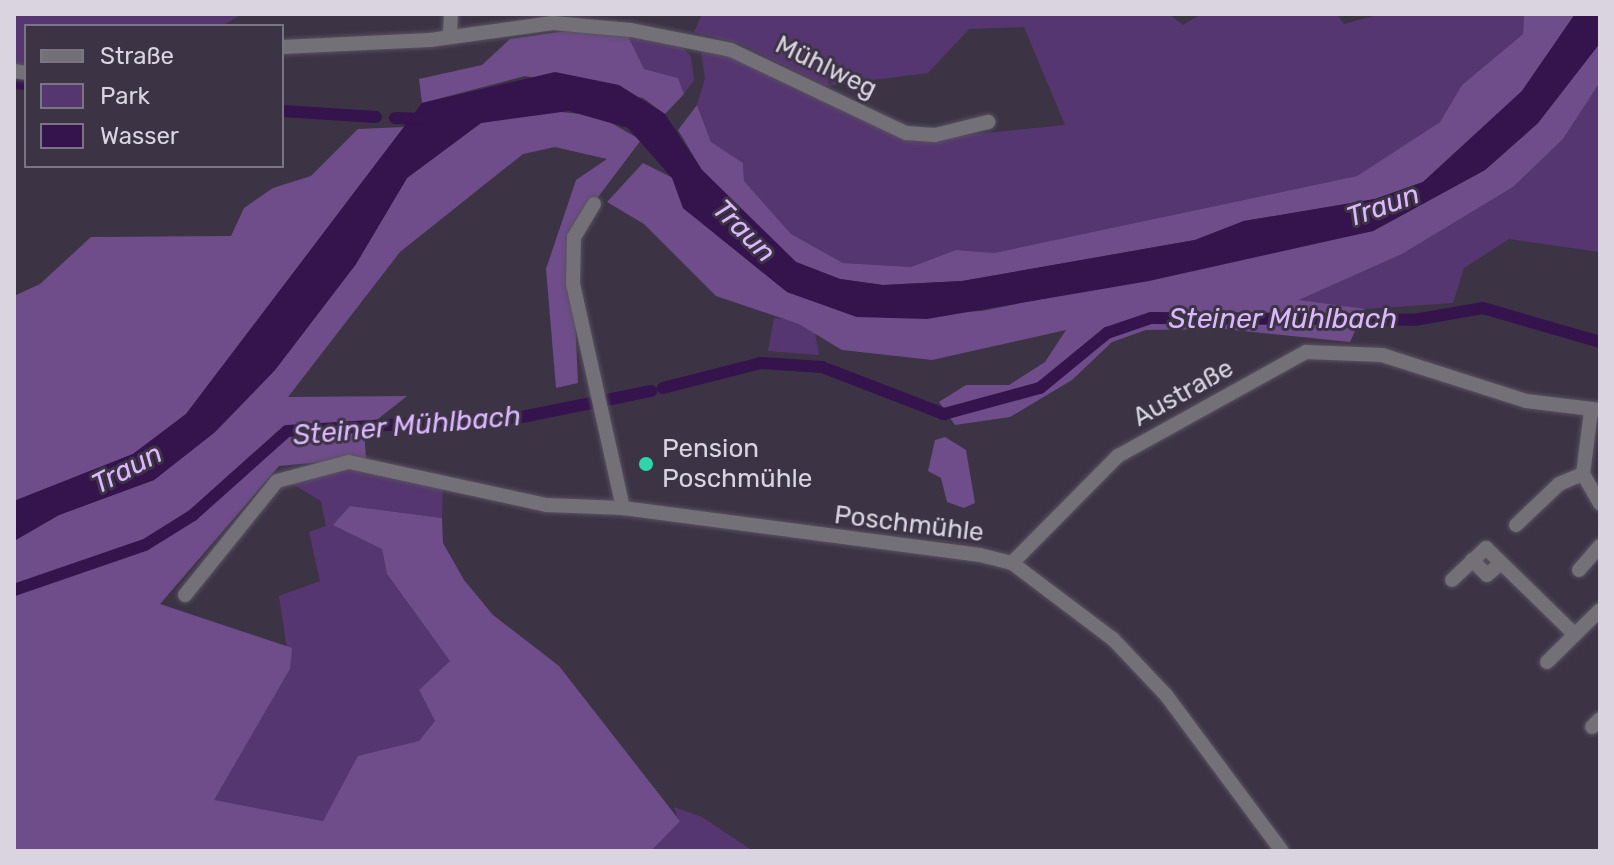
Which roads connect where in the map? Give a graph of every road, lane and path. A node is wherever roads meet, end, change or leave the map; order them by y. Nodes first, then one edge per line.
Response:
1 (451, 14) edge
2 (450, 32) junction
3 (284, 47) edge
4 (988, 122) dead end
5 (594, 204) dead end
6 (1595, 410) edge
7 (1583, 474) junction
8 (1600, 503) edge
9 (623, 508) junction
10 (1516, 525) dead end
11 (1600, 546) edge
12 (1012, 563) junction
13 (1579, 570) dead end
14 (1452, 580) dead end
15 (185, 595) dead end
16 (1600, 610) edge
17 (1575, 635) junction
18 (1547, 662) dead end
19 (1282, 851) edge

1 - 2 street
2 - 3 street, Mühlweg
2 - 4 street, Mühlweg
5 - 9 street
6 - 7 street
6 - 12 street, Austraße
7 - 8 street
7 - 10 street
9 - 12 street, Poschmühle
9 - 15 street, Poschmühle
11 - 13 street
12 - 19 street, Poschmühle
14 - 17 street
16 - 17 street
17 - 18 street

